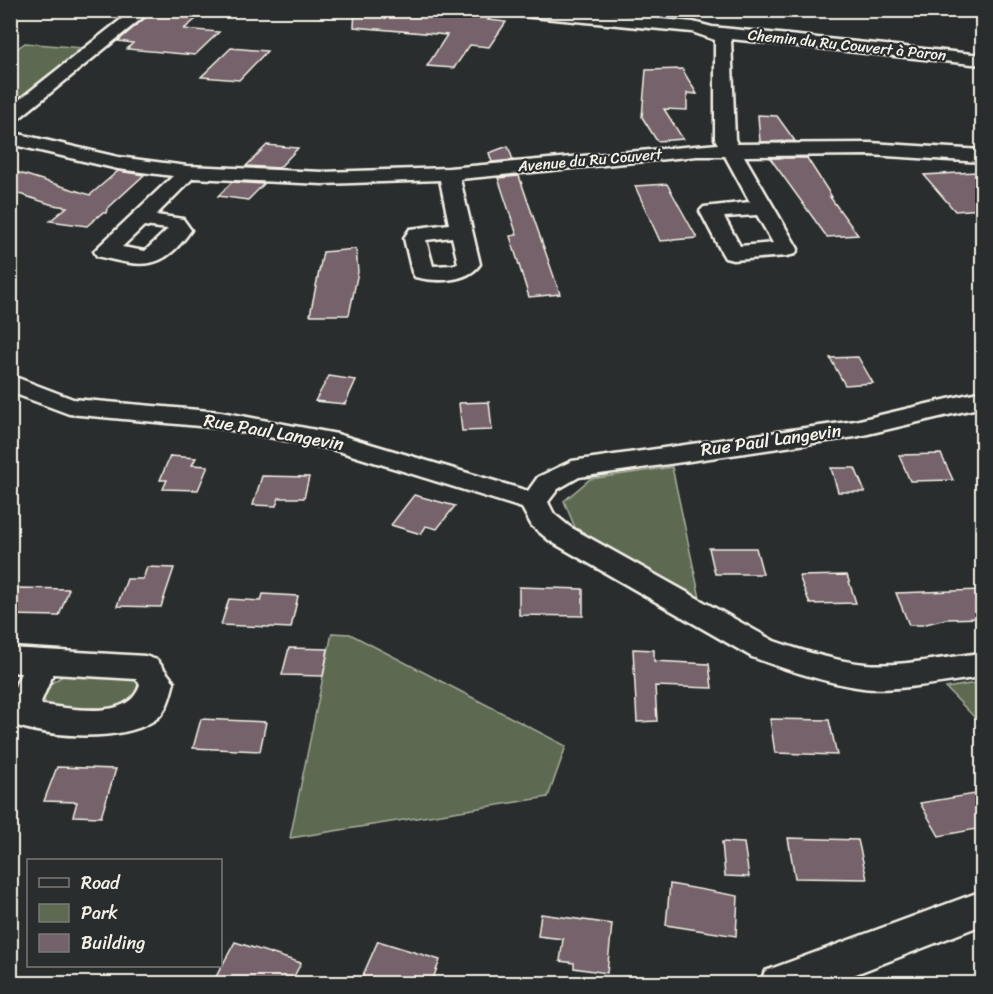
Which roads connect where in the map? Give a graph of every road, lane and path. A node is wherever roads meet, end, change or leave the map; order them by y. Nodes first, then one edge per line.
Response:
1 (144, 10) edge
2 (511, 10) edge
3 (601, 14) edge
4 (711, 32) junction
5 (982, 60) edge
6 (10, 116) edge
7 (10, 138) edge
8 (731, 150) junction
9 (982, 157) edge
10 (187, 172) junction
11 (450, 174) junction
12 (763, 207) dead end
13 (140, 219) dead end
14 (461, 229) dead end
15 (10, 383) edge
16 (982, 399) edge
17 (534, 502) junction
18 (982, 665) edge
19 (982, 908) edge
20 (780, 984) edge

1 - 6 street
2 - 3 street, Chemin du Ru Couvert à Paron
3 - 4 street, Chemin du Ru Couvert à Paron
4 - 5 street, Chemin du Ru Couvert à Paron
4 - 8 street
7 - 10 street, Avenue du Ru Couvert
8 - 9 street, Avenue du Ru Couvert
8 - 11 street, Avenue du Ru Couvert
8 - 12 street
10 - 11 street, Avenue du Ru Couvert
10 - 13 street
11 - 14 street
15 - 17 street, Rue Paul Langevin
16 - 17 street, Rue Paul Langevin
17 - 18 street
19 - 20 street

